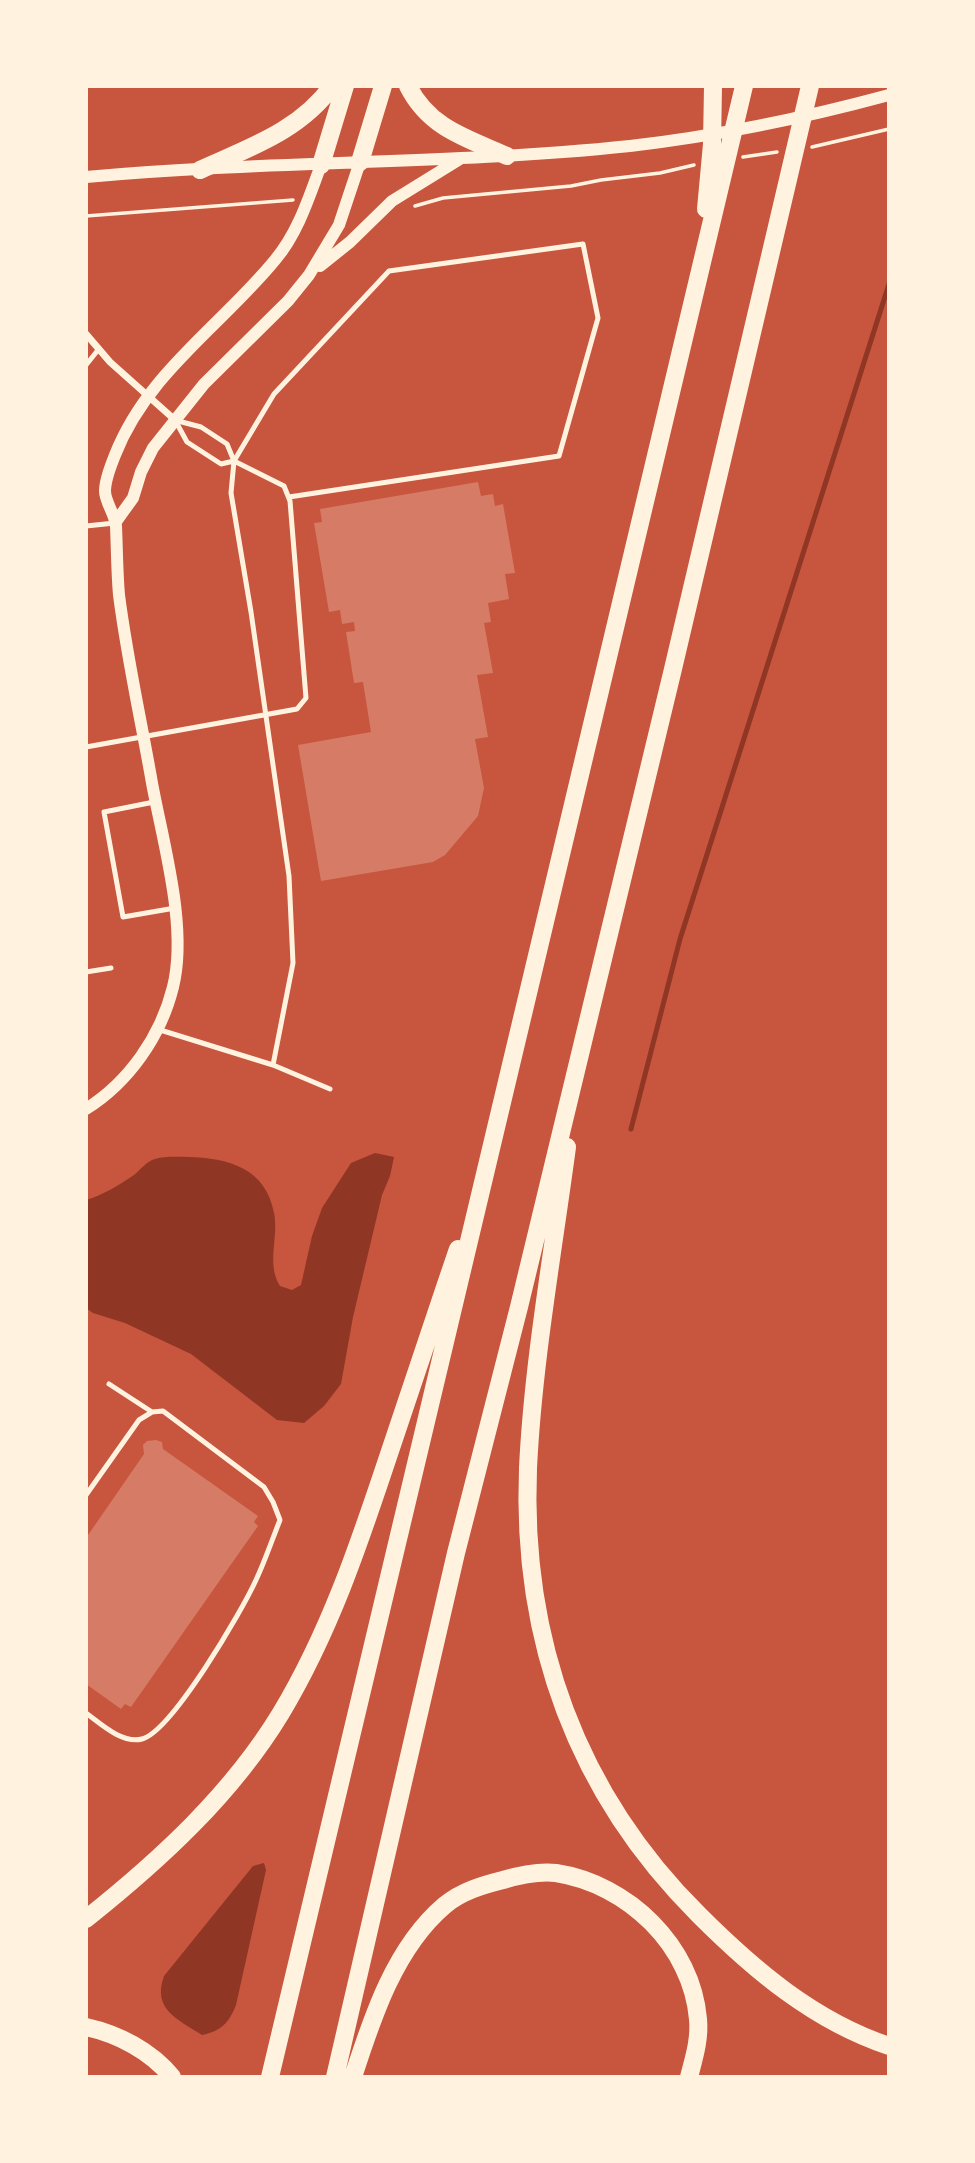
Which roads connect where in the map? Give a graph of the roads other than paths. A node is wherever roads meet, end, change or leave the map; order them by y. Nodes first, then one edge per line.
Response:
1 (332, 86) edge
2 (345, 86) edge
3 (383, 86) edge
4 (408, 86) edge
5 (713, 86) edge
6 (744, 86) edge
7 (812, 86) edge
8 (889, 96) edge
9 (507, 156) junction
10 (462, 158) junction
11 (360, 162) junction
12 (321, 165) junction
13 (200, 170) junction
14 (86, 177) edge
15 (309, 275) junction
16 (86, 334) edge
17 (98, 350) junction
18 (679, 361) junction
19 (86, 365) edge
20 (147, 395) junction
21 (175, 420) junction
22 (234, 461) junction
23 (289, 496) junction
24 (116, 523) junction
25 (86, 526) edge
26 (265, 714) junction
27 (144, 736) junction
28 (86, 747) edge
29 (156, 801) junction
30 (175, 908) junction
31 (111, 968) dead end
32 (86, 972) edge
33 (157, 1029) junction
34 (580, 1049) junction
35 (272, 1065) junction
36 (330, 1089) dead end
37 (86, 1109) edge
38 (495, 1140) junction
39 (109, 1384) dead end
40 (152, 1412) junction
41 (86, 1495) edge
42 (86, 1713) edge
43 (86, 1919) edge
44 (86, 2027) edge
45 (889, 2046) edge
46 (172, 2077) edge
47 (270, 2077) edge
48 (335, 2077) edge
49 (353, 2077) edge
50 (689, 2077) edge

1 - 13 highway
2 - 12 highway
3 - 11 highway
4 - 9 highway
5 - 18 highway
6 - 18 highway
7 - 34 highway
8 - 9 street
9 - 10 street
10 - 11 street
10 - 15 street
11 - 12 street
11 - 15 street
12 - 13 street
12 - 20 street
13 - 14 street
15 - 21 street
16 - 17 street
17 - 19 lane
17 - 20 street
18 - 38 highway
20 - 21 street
20 - 24 street
21 - 22 lane
21 - 22 lane
21 - 24 street
22 - 23 lane
22 - 23 lane
22 - 26 lane
23 - 26 lane
24 - 25 lane
24 - 27 street
26 - 27 lane
26 - 35 lane
27 - 28 lane
27 - 29 street
29 - 30 street
29 - 30 lane
30 - 33 street
31 - 32 lane
33 - 35 lane
33 - 37 street
34 - 45 highway
34 - 48 highway
35 - 36 lane
38 - 43 highway
38 - 47 highway
39 - 40 lane
40 - 41 lane
40 - 42 lane
44 - 46 highway
49 - 50 highway

